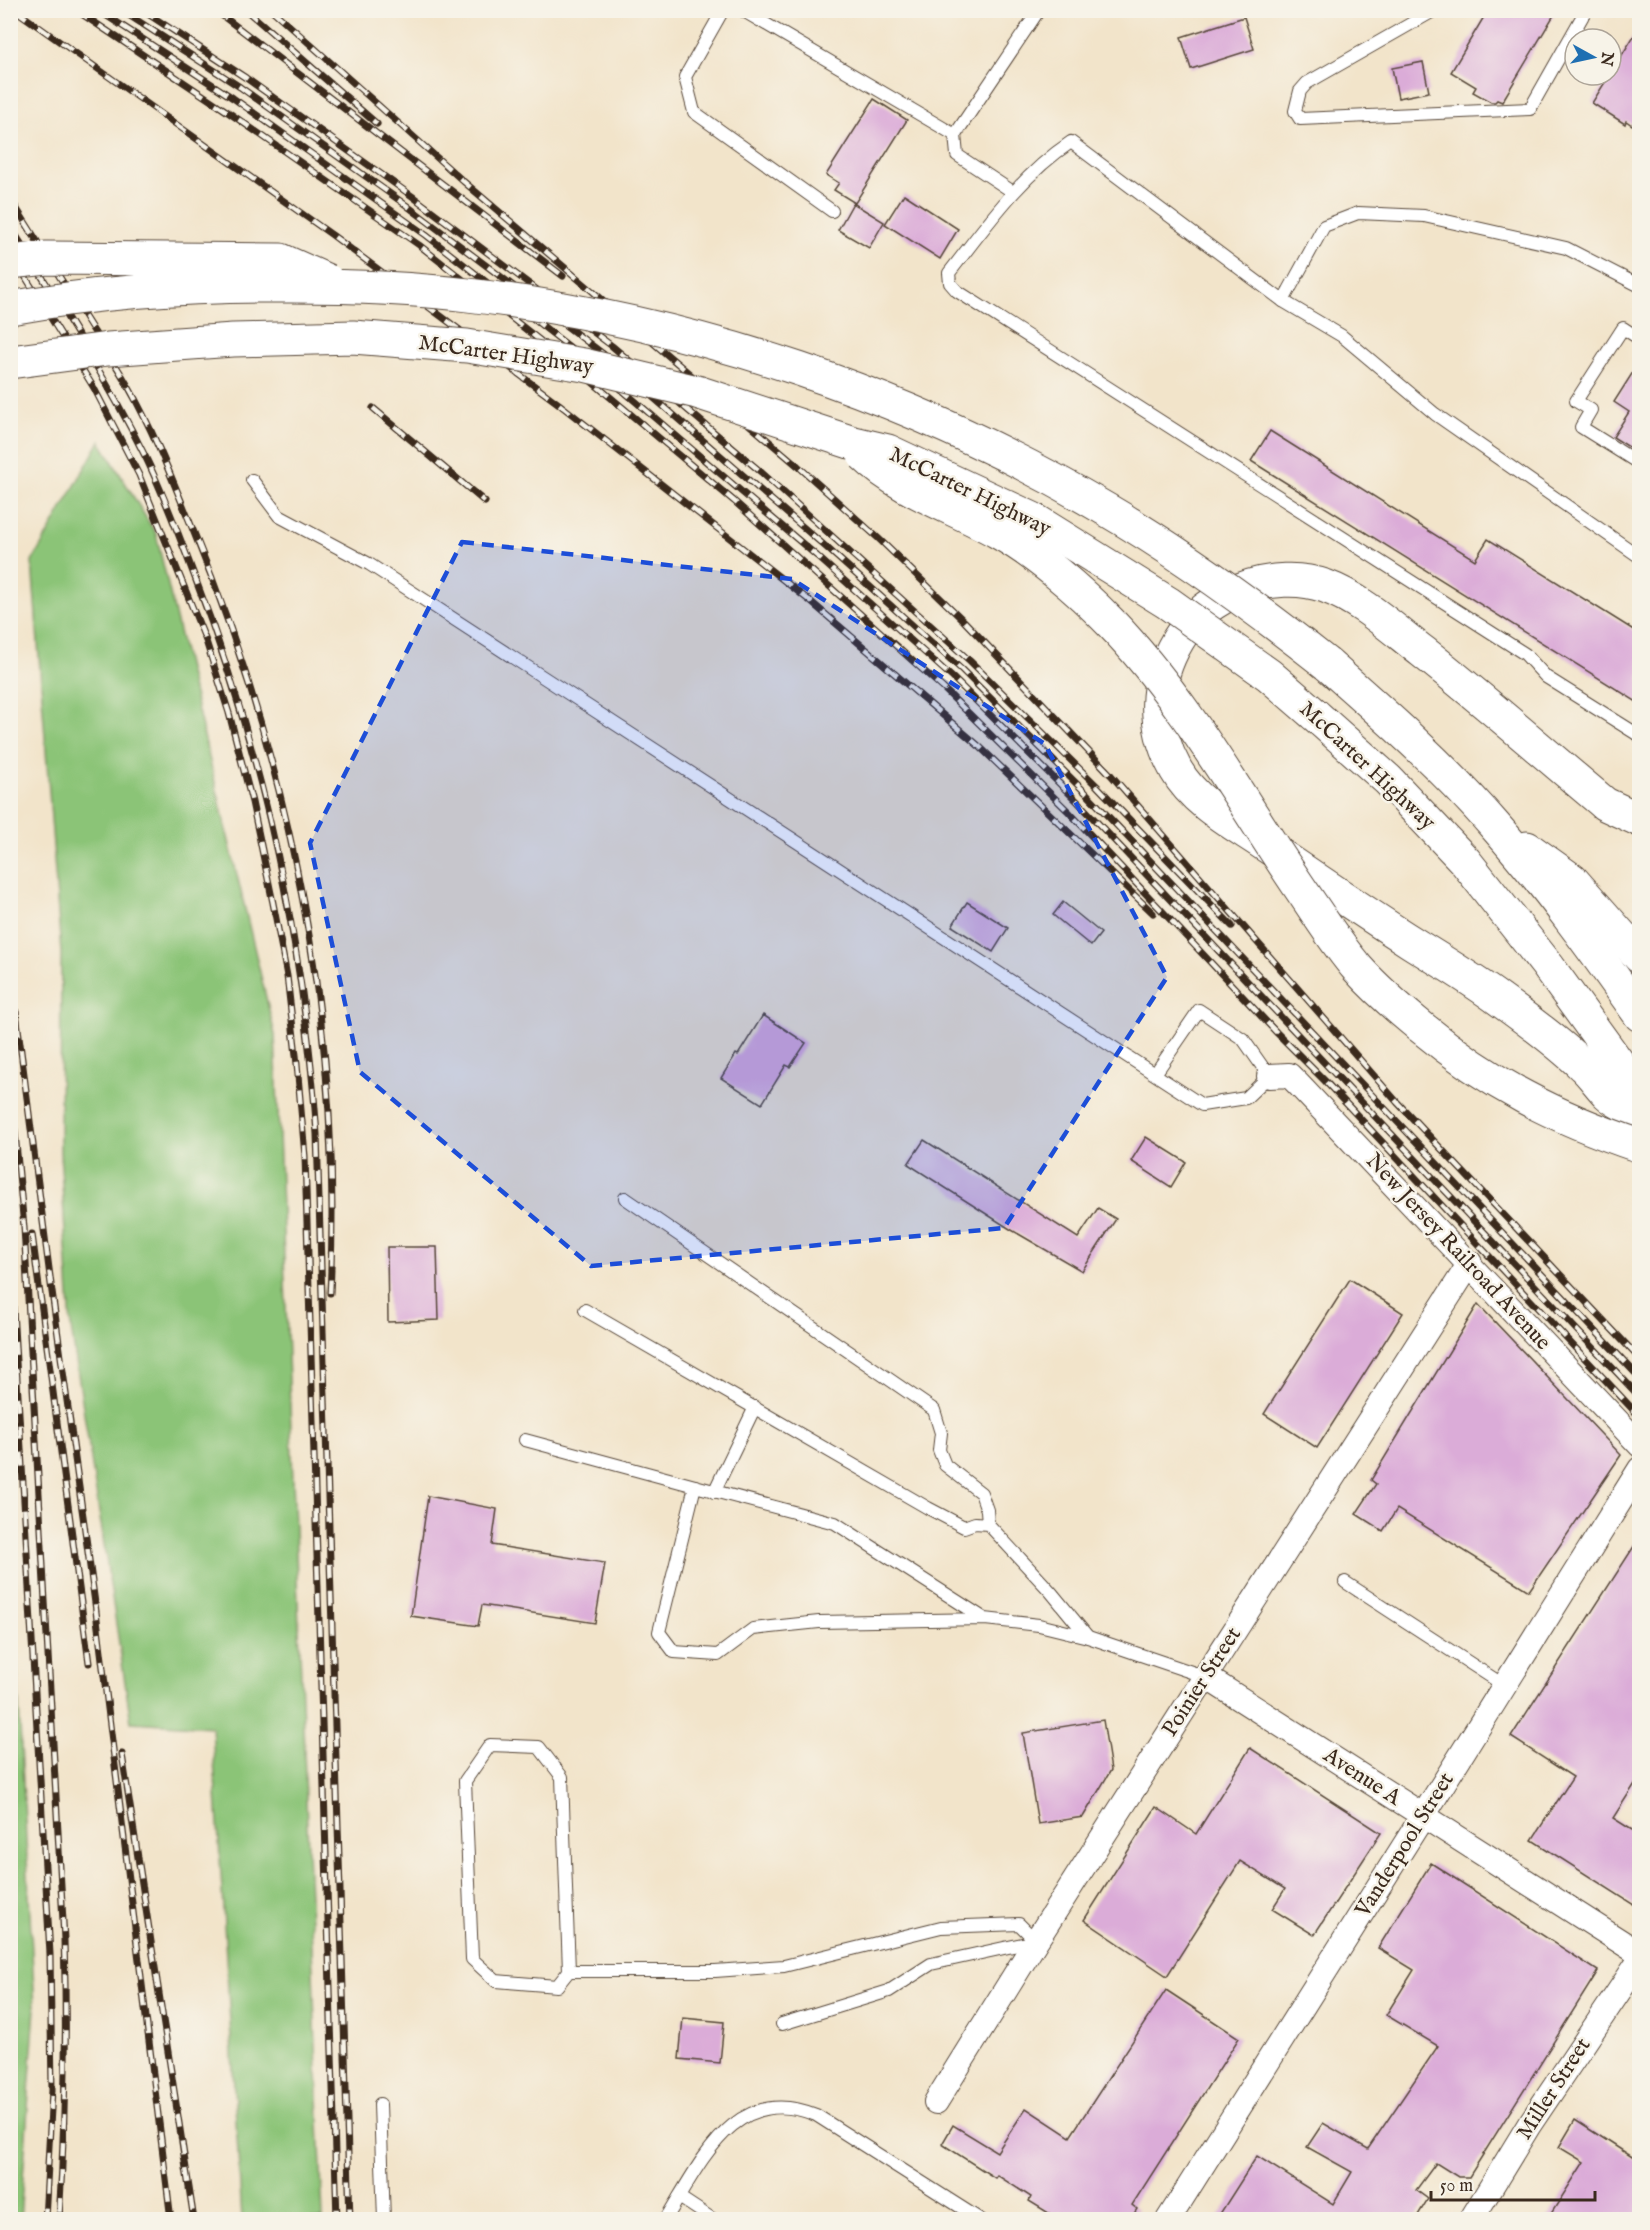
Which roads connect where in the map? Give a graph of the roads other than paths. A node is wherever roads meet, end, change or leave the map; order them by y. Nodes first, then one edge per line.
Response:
1 (723, 10) edge
2 (742, 10) edge
3 (1039, 10) edge
4 (1435, 10) edge
5 (1586, 10) edge
6 (955, 135) junction
7 (1013, 192) junction
8 (832, 211) dead end
9 (10, 262) edge
10 (341, 286) junction
11 (1640, 286) edge
12 (1283, 301) junction
13 (10, 308) edge
14 (1640, 339) edge
15 (10, 362) edge
16 (850, 442) junction
17 (1640, 464) edge
18 (252, 480) dead end
19 (1640, 557) edge
20 (1640, 736) edge
21 (1605, 804) junction
22 (1640, 820) edge
23 (1495, 826) junction
24 (1640, 839) edge
25 (1640, 957) edge
26 (1640, 1015) edge
27 (1155, 1074) junction
28 (1269, 1076) junction
29 (1640, 1093) edge
30 (1640, 1113) edge
31 (1640, 1146) edge
32 (625, 1197) dead end
33 (1470, 1263) junction
34 (585, 1310) dead end
35 (754, 1407) junction
36 (525, 1440) dead end
37 (1640, 1445) edge
38 (1640, 1469) edge
39 (695, 1486) junction
40 (714, 1492) junction
41 (988, 1524) junction
42 (1345, 1582) dead end
43 (986, 1619) junction
44 (1088, 1637) junction
45 (1206, 1677) junction
46 (1505, 1686) junction
47 (1423, 1816) junction
48 (1036, 1941) junction
49 (1640, 1954) edge
50 (1640, 1960) edge
51 (569, 1971) junction
52 (782, 2024) dead end
53 (936, 2102) dead end
54 (380, 2104) dead end
55 (679, 2197) junction
56 (384, 2220) edge
57 (665, 2220) edge
58 (714, 2220) edge
59 (981, 2220) edge
60 (1168, 2220) edge
61 (1471, 2220) edge

1 - 8 lane
2 - 6 lane
3 - 6 lane
4 - 5 lane
6 - 7 lane
7 - 12 lane
7 - 20 lane
9 - 10 highway, bridge
10 - 13 highway, McCarter Highway, bridge
10 - 23 highway, McCarter Highway, bridge
11 - 12 lane
12 - 19 lane
14 - 17 lane
15 - 16 highway, McCarter Highway, bridge
16 - 29 highway, McCarter Highway, bridge
16 - 31 highway, bridge
18 - 27 lane
21 - 22 highway
21 - 24 highway
21 - 30 highway
23 - 25 highway
23 - 26 highway, McCarter Highway
27 - 28 lane
27 - 28 lane
28 - 33 street, New Jersey Railroad Avenue
32 - 41 lane
33 - 37 street, New Jersey Railroad Avenue
33 - 45 street, Poinier Street
34 - 35 lane
35 - 40 lane
35 - 41 lane
36 - 39 lane
38 - 46 street, Vanderpool Street
39 - 40 lane
39 - 43 lane
40 - 43 lane
41 - 44 lane
42 - 46 lane
43 - 44 lane
44 - 45 lane
45 - 47 street, Avenue A
45 - 48 street, Poinier Street
46 - 47 street, Vanderpool Street
47 - 49 street, Avenue A
47 - 60 street, Vanderpool Street
48 - 51 lane
48 - 52 lane
48 - 53 street, Poinier Street
50 - 61 street, Miller Street
51 - 51 lane
54 - 56 lane
55 - 57 lane
55 - 58 lane
55 - 59 lane

